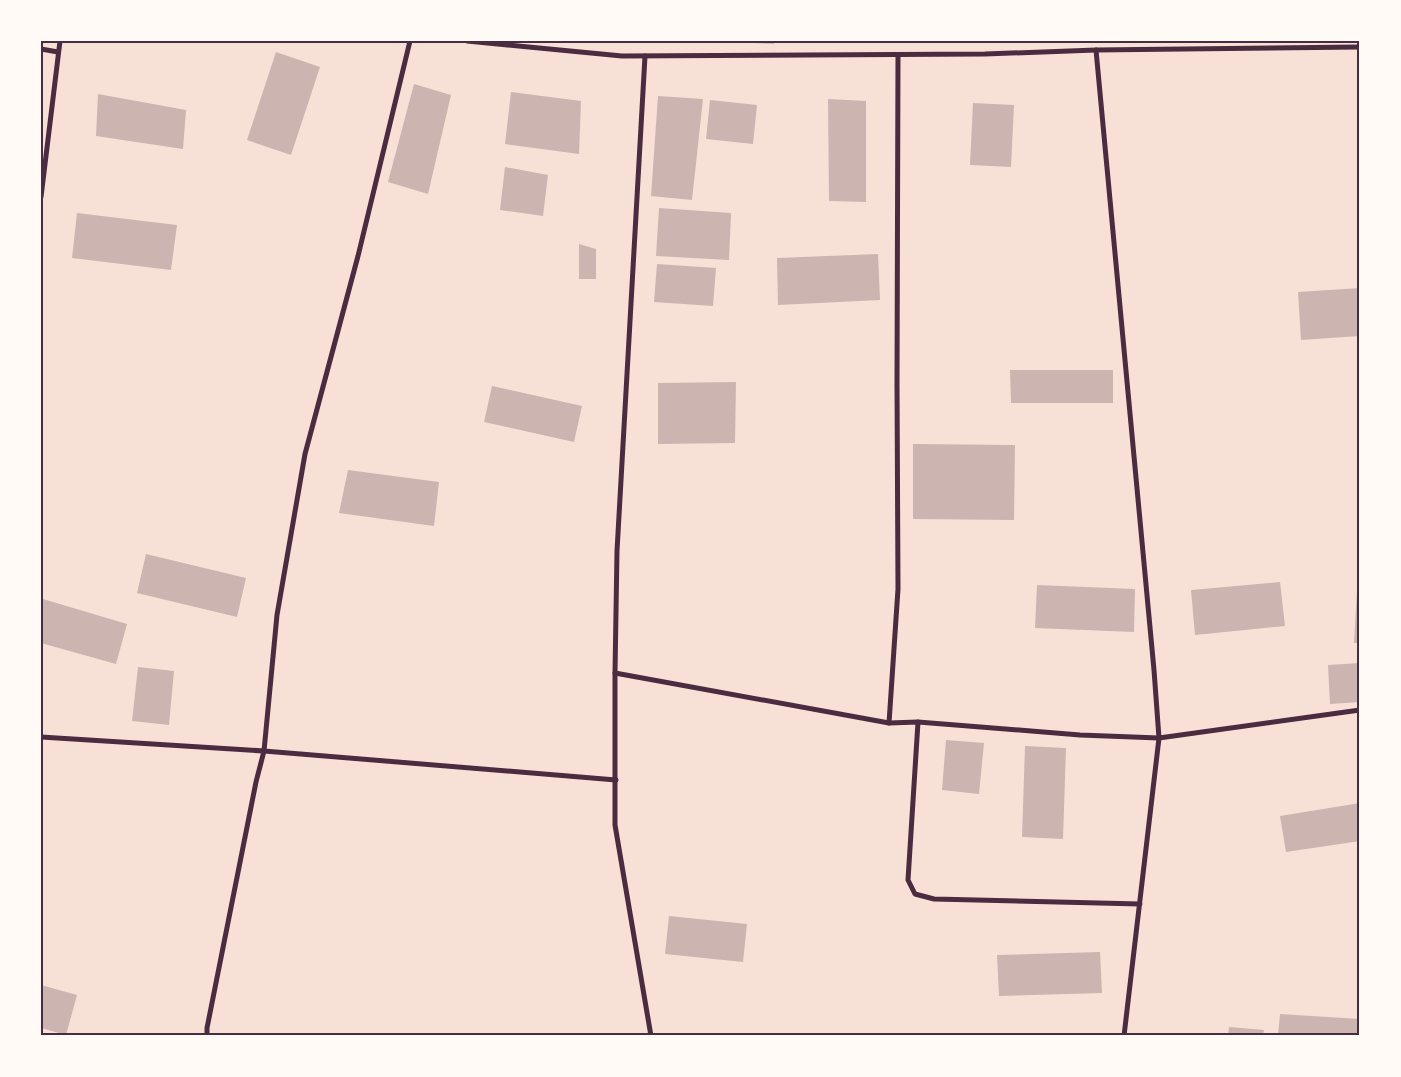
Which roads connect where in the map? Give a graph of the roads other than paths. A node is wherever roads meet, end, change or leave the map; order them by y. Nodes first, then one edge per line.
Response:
1 (60, 41) edge
2 (410, 41) edge
3 (467, 41) edge
4 (1360, 47) edge
5 (41, 48) edge
6 (1096, 50) junction
7 (58, 52) junction
8 (898, 54) junction
9 (645, 56) junction
10 (41, 197) edge
11 (614, 673) junction
12 (1360, 710) edge
13 (918, 722) junction
14 (889, 723) junction
15 (41, 737) edge
16 (1159, 738) junction
17 (264, 751) junction
18 (616, 780) junction
19 (1140, 904) junction
20 (207, 1036) edge
21 (651, 1036) edge
22 (1124, 1036) edge

1 - 7 street
2 - 17 street
3 - 9 street
4 - 6 street
5 - 7 street
6 - 8 street
6 - 16 street
7 - 10 street
8 - 9 street
8 - 14 street
9 - 11 street
11 - 14 street
11 - 18 street
12 - 16 street
13 - 14 street
13 - 16 street
13 - 19 street
15 - 17 street
16 - 19 street
17 - 18 street
17 - 20 street
18 - 21 street
19 - 22 street

